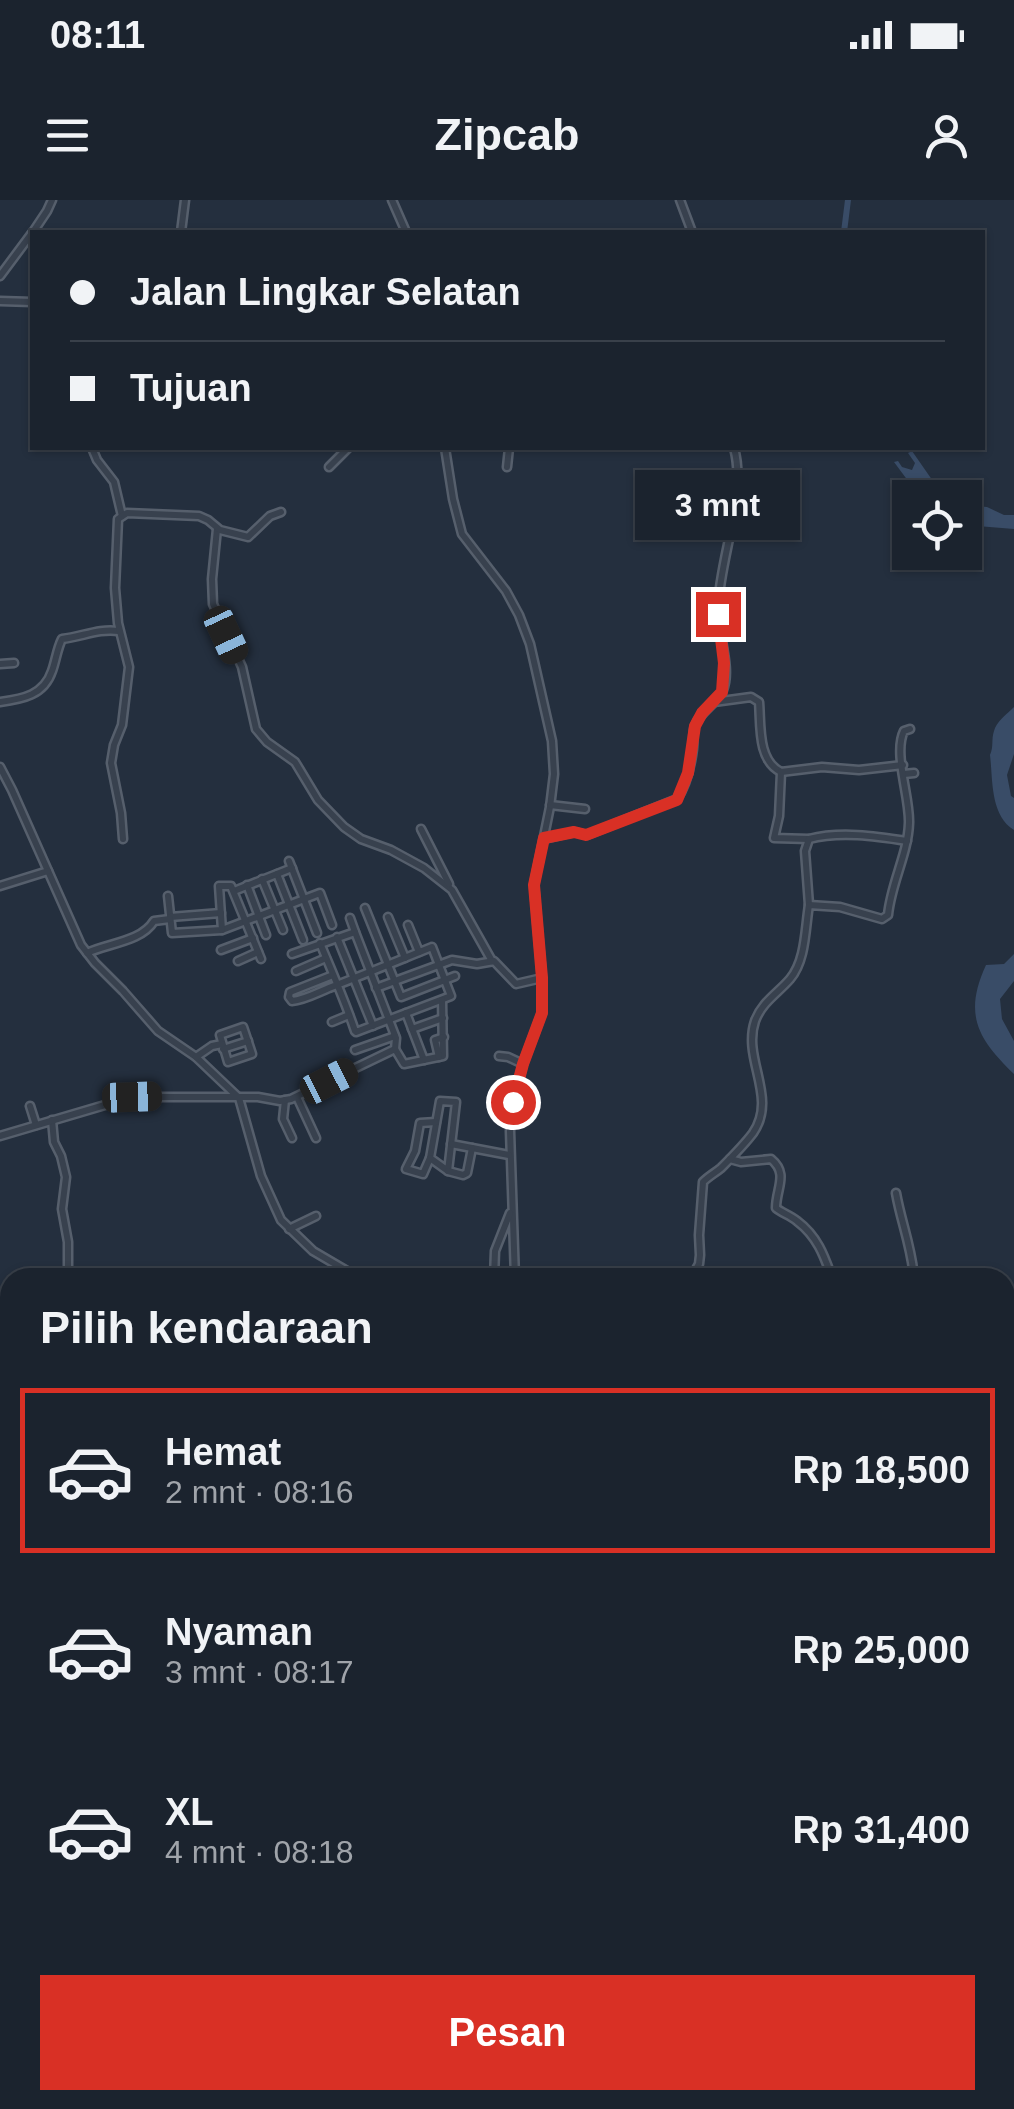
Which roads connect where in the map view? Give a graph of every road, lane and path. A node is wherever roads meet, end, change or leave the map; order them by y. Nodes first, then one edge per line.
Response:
1 (52, 200) edge
2 (185, 200) edge
3 (392, 200) edge
4 (680, 200) edge
5 (35, 230) edge
6 (180, 230) edge
7 (405, 230) edge
8 (691, 230) edge
9 (30, 237) edge
10 (0, 276) edge
11 (0, 301) edge
12 (30, 302) edge
13 (93, 450) edge
14 (346, 450) edge
15 (445, 450) edge
16 (509, 450) edge
17 (734, 450) edge
18 (330, 466) dead end
19 (507, 466) dead end
20 (281, 512) dead end
21 (122, 516) junction
22 (217, 529) junction
23 (119, 631) junction
24 (0, 664) edge
25 (14, 664) dead end
26 (0, 702) edge
27 (713, 702) junction
28 (910, 729) dead end
29 (0, 767) edge
30 (904, 769) junction
31 (781, 772) junction
32 (914, 773) dead end
33 (550, 805) junction
34 (585, 809) dead end
35 (421, 830) dead end
36 (544, 838) junction
37 (123, 839) dead end
38 (809, 839) junction
39 (907, 841) junction
40 (48, 872) junction
41 (277, 874) junction
42 (262, 880) junction
43 (0, 886) edge
44 (248, 886) junction
45 (452, 890) junction
46 (234, 891) junction
47 (168, 896) dead end
48 (305, 899) junction
49 (289, 905) junction
50 (810, 905) junction
51 (365, 908) dead end
52 (275, 911) junction
53 (221, 913) junction
54 (260, 916) junction
55 (388, 917) dead end
56 (170, 918) junction
57 (350, 918) dead end
58 (246, 922) junction
59 (408, 924) dead end
60 (332, 925) dead end
61 (222, 930) junction
62 (283, 930) dead end
63 (355, 932) junction
64 (317, 933) dead end
65 (266, 935) dead end
66 (253, 938) junction
67 (290, 938) dead end
68 (336, 938) junction
69 (320, 943) junction
70 (221, 950) dead end
71 (418, 952) junction
72 (87, 953) junction
73 (292, 954) dead end
74 (326, 958) junction
75 (404, 958) junction
76 (238, 960) dead end
77 (492, 960) junction
78 (388, 965) junction
79 (439, 965) junction
80 (296, 971) dead end
81 (370, 972) junction
82 (333, 975) junction
83 (455, 976) dead end
84 (354, 978) junction
85 (542, 978) junction
86 (444, 980) junction
87 (318, 981) junction
88 (394, 981) junction
89 (337, 985) junction
90 (376, 988) junction
91 (322, 990) junction
92 (442, 1000) junction
93 (406, 1013) junction
94 (350, 1015) junction
95 (443, 1018) junction
96 (388, 1020) junction
97 (332, 1022) dead end
98 (373, 1026) junction
99 (412, 1029) junction
100 (395, 1036) junction
101 (248, 1041) junction
102 (222, 1046) junction
103 (395, 1048) junction
104 (355, 1050) dead end
105 (381, 1056) junction
106 (499, 1056) dead end
107 (196, 1057) junction
108 (401, 1060) junction
109 (424, 1060) junction
110 (523, 1064) junction
111 (296, 1097) junction
112 (240, 1098) junction
113 (285, 1100) junction
114 (30, 1106) dead end
115 (52, 1120) junction
116 (436, 1122) junction
117 (36, 1125) junction
118 (0, 1136) edge
119 (292, 1138) dead end
120 (316, 1138) dead end
121 (451, 1144) junction
122 (472, 1148) junction
123 (509, 1155) junction
124 (430, 1158) junction
125 (729, 1158) junction
126 (448, 1171) junction
127 (896, 1193) dead end
128 (511, 1212) junction
129 (316, 1216) dead end
130 (289, 1229) junction
131 (68, 1268) edge
132 (342, 1268) edge
133 (494, 1268) edge
134 (514, 1268) edge
135 (696, 1268) edge
136 (829, 1268) edge
137 (913, 1268) edge

1 - 5 street
2 - 6 street
3 - 7 street
4 - 8 street
9 - 10 street
11 - 12 street
13 - 21 street
14 - 18 street
15 - 33 street
16 - 19 street
17 - 27 street
20 - 22 street
21 - 22 street
21 - 23 street
22 - 45 street
23 - 26 street
23 - 37 street
24 - 25 street
27 - 31 street
27 - 36 street
28 - 30 street
29 - 40 street
30 - 31 street
30 - 32 street
30 - 39 street
31 - 38 street
33 - 34 street
33 - 36 street
35 - 45 street
36 - 85 street
38 - 39 street
38 - 50 street
39 - 50 street
40 - 43 street
40 - 72 street
41 - 42 street
41 - 48 street
41 - 49 street
42 - 44 street
42 - 52 street
44 - 46 street
44 - 54 street
45 - 77 street
46 - 53 street
46 - 58 street
47 - 56 street
48 - 49 street
48 - 60 street
48 - 64 street
49 - 52 street
49 - 67 street
50 - 125 street
51 - 78 street
52 - 54 street
52 - 62 street
53 - 56 street
53 - 61 street
54 - 58 street
54 - 65 street
55 - 75 street
56 - 61 street
56 - 72 street
57 - 63 street
58 - 61 street
58 - 66 street
59 - 71 street
63 - 68 street
63 - 81 street
66 - 70 street
66 - 76 street
68 - 69 street
68 - 84 street
69 - 73 street
69 - 74 street
71 - 75 street
71 - 79 street
72 - 107 street
74 - 80 street
74 - 82 street
75 - 78 street
77 - 79 street
77 - 85 street
78 - 81 street
78 - 88 street
79 - 86 street
79 - 88 street
81 - 84 street
81 - 90 street
82 - 87 street
82 - 89 street
83 - 86 street
84 - 89 street
84 - 98 street
85 - 110 street
86 - 88 street
86 - 92 street
87 - 91 street
87 - 91 street
88 - 90 street
89 - 91 street
89 - 94 street
90 - 96 street
92 - 93 street
92 - 95 street
93 - 96 street
93 - 99 street
94 - 97 street
94 - 98 street
95 - 99 street
95 - 109 street
96 - 98 street
96 - 100 street
99 - 109 street
100 - 103 street
100 - 104 street
101 - 102 street
101 - 102 street
101 - 102 street
102 - 107 street
103 - 105 street
103 - 108 street
105 - 108 street
105 - 111 street
106 - 110 street
107 - 112 street
108 - 109 street
110 - 123 street
111 - 113 street
111 - 120 street
112 - 113 street
112 - 115 street
112 - 130 street
113 - 119 street
114 - 117 street
115 - 117 street
115 - 131 street
116 - 121 street
116 - 124 street
116 - 124 street
117 - 118 street
121 - 122 street
121 - 126 street
122 - 123 street
122 - 126 street
123 - 128 street
124 - 126 street
125 - 135 street
125 - 136 street
127 - 137 street
128 - 133 street
128 - 134 street
129 - 130 street
130 - 132 street

